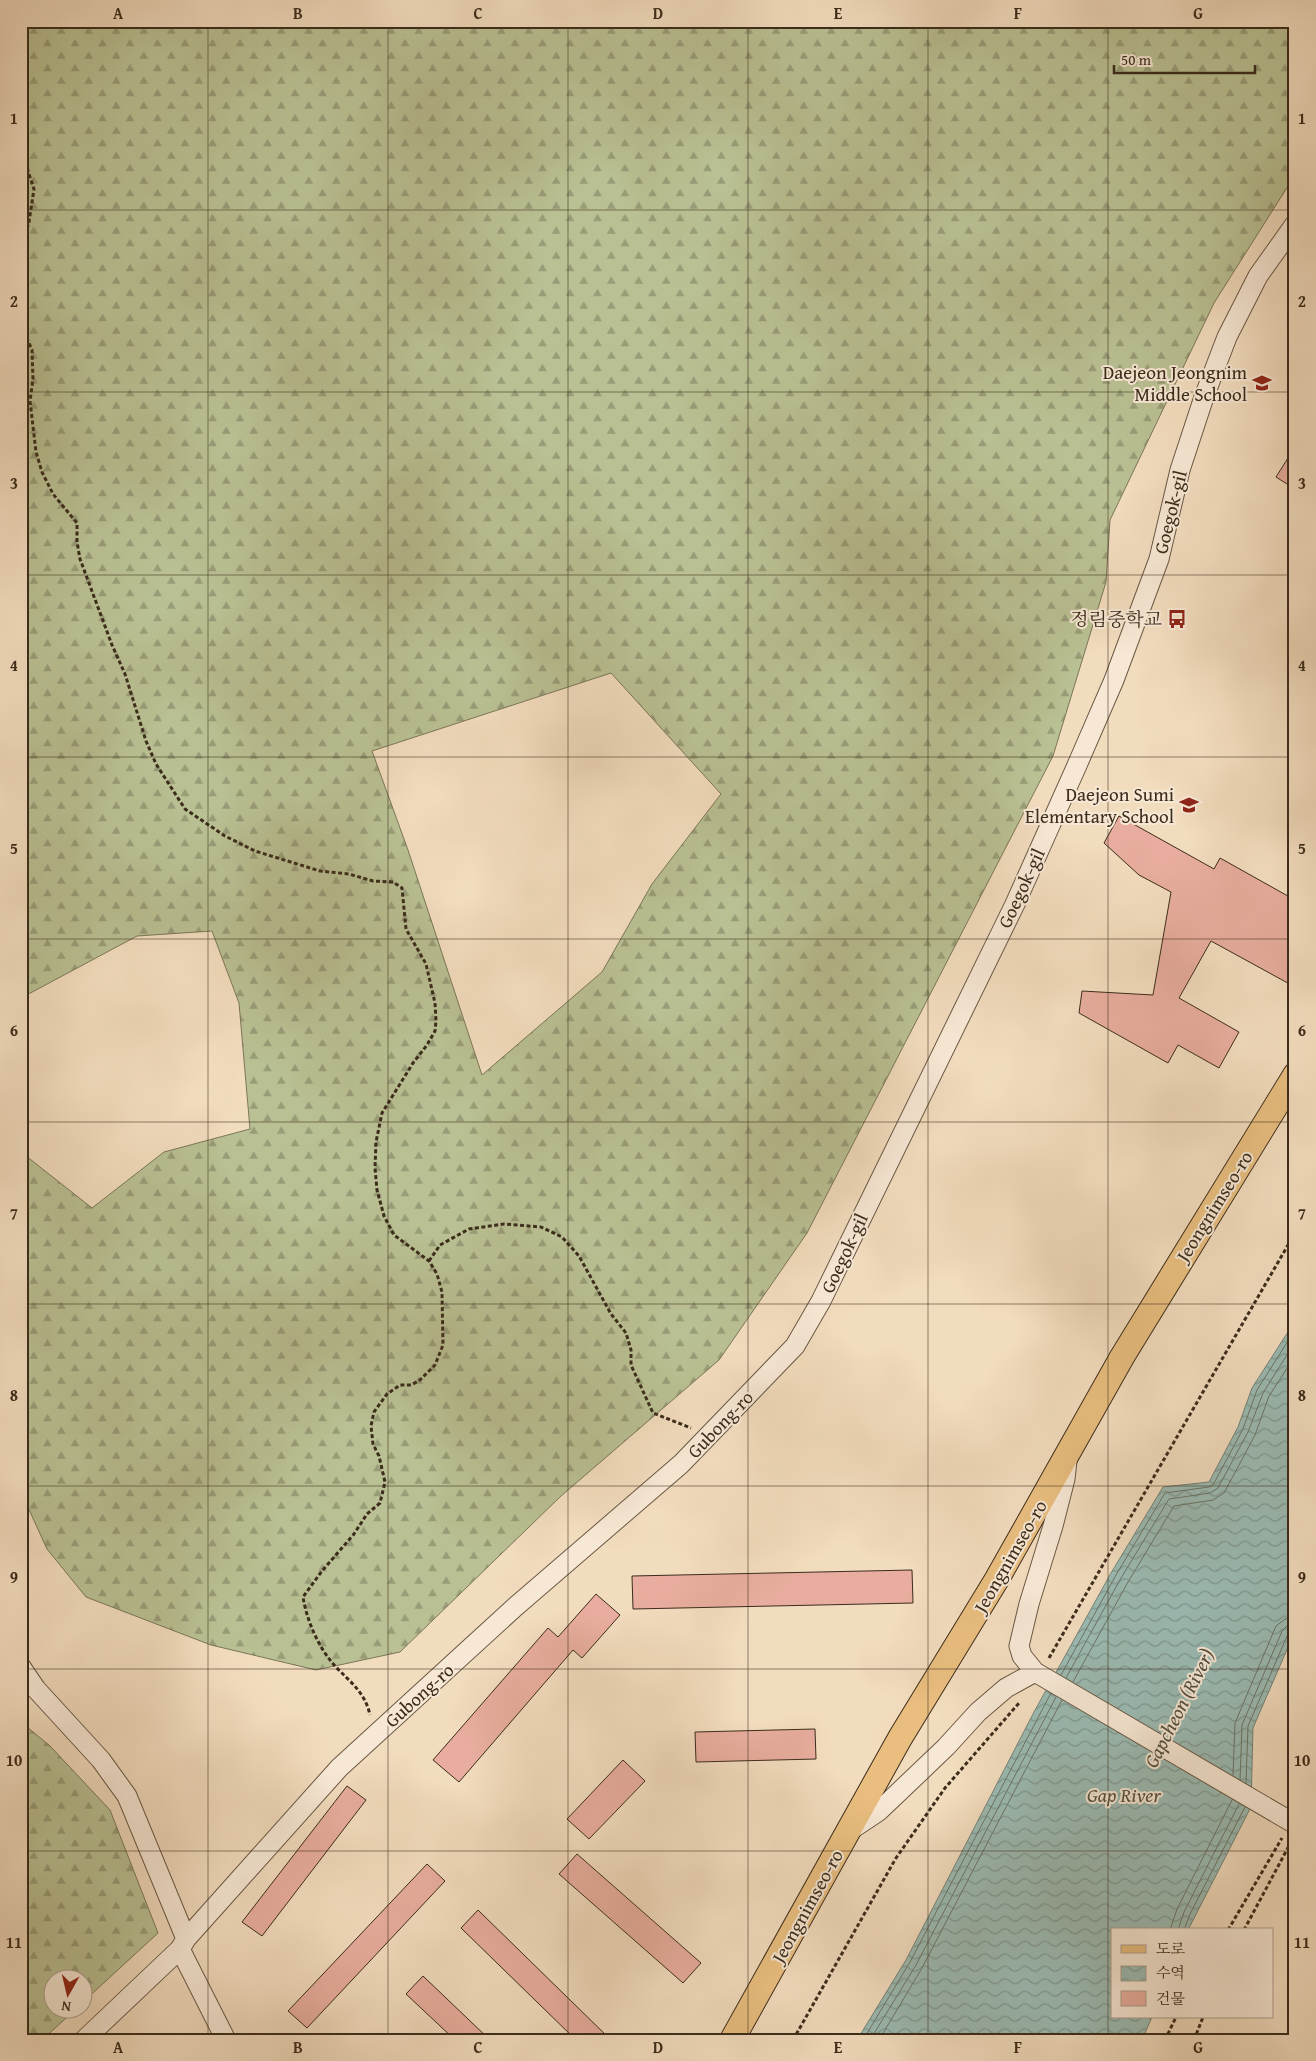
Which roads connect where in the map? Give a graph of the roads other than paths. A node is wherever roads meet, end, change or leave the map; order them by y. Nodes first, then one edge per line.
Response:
1 (1295, 224) edge
2 (1295, 1076) edge
3 (774, 1369) joint
4 (1067, 1456) junction
5 (21, 1667) edge
6 (1040, 1674) junction
7 (1292, 1826) edge
8 (849, 1831) junction
9 (183, 1944) junction
10 (84, 2040) edge
11 (226, 2040) edge
12 (732, 2040) edge

1 - 3 street, Goegok-gil
2 - 4 main road, Jeongnimseo-ro
3 - 9 street, Gubong-ro
4 - 6 street
4 - 8 main road, Jeongnimseo-ro
5 - 9 street
6 - 7 street
6 - 8 street
8 - 12 main road, Jeongnimseo-ro
9 - 10 street, Gubong-ro
9 - 11 street

